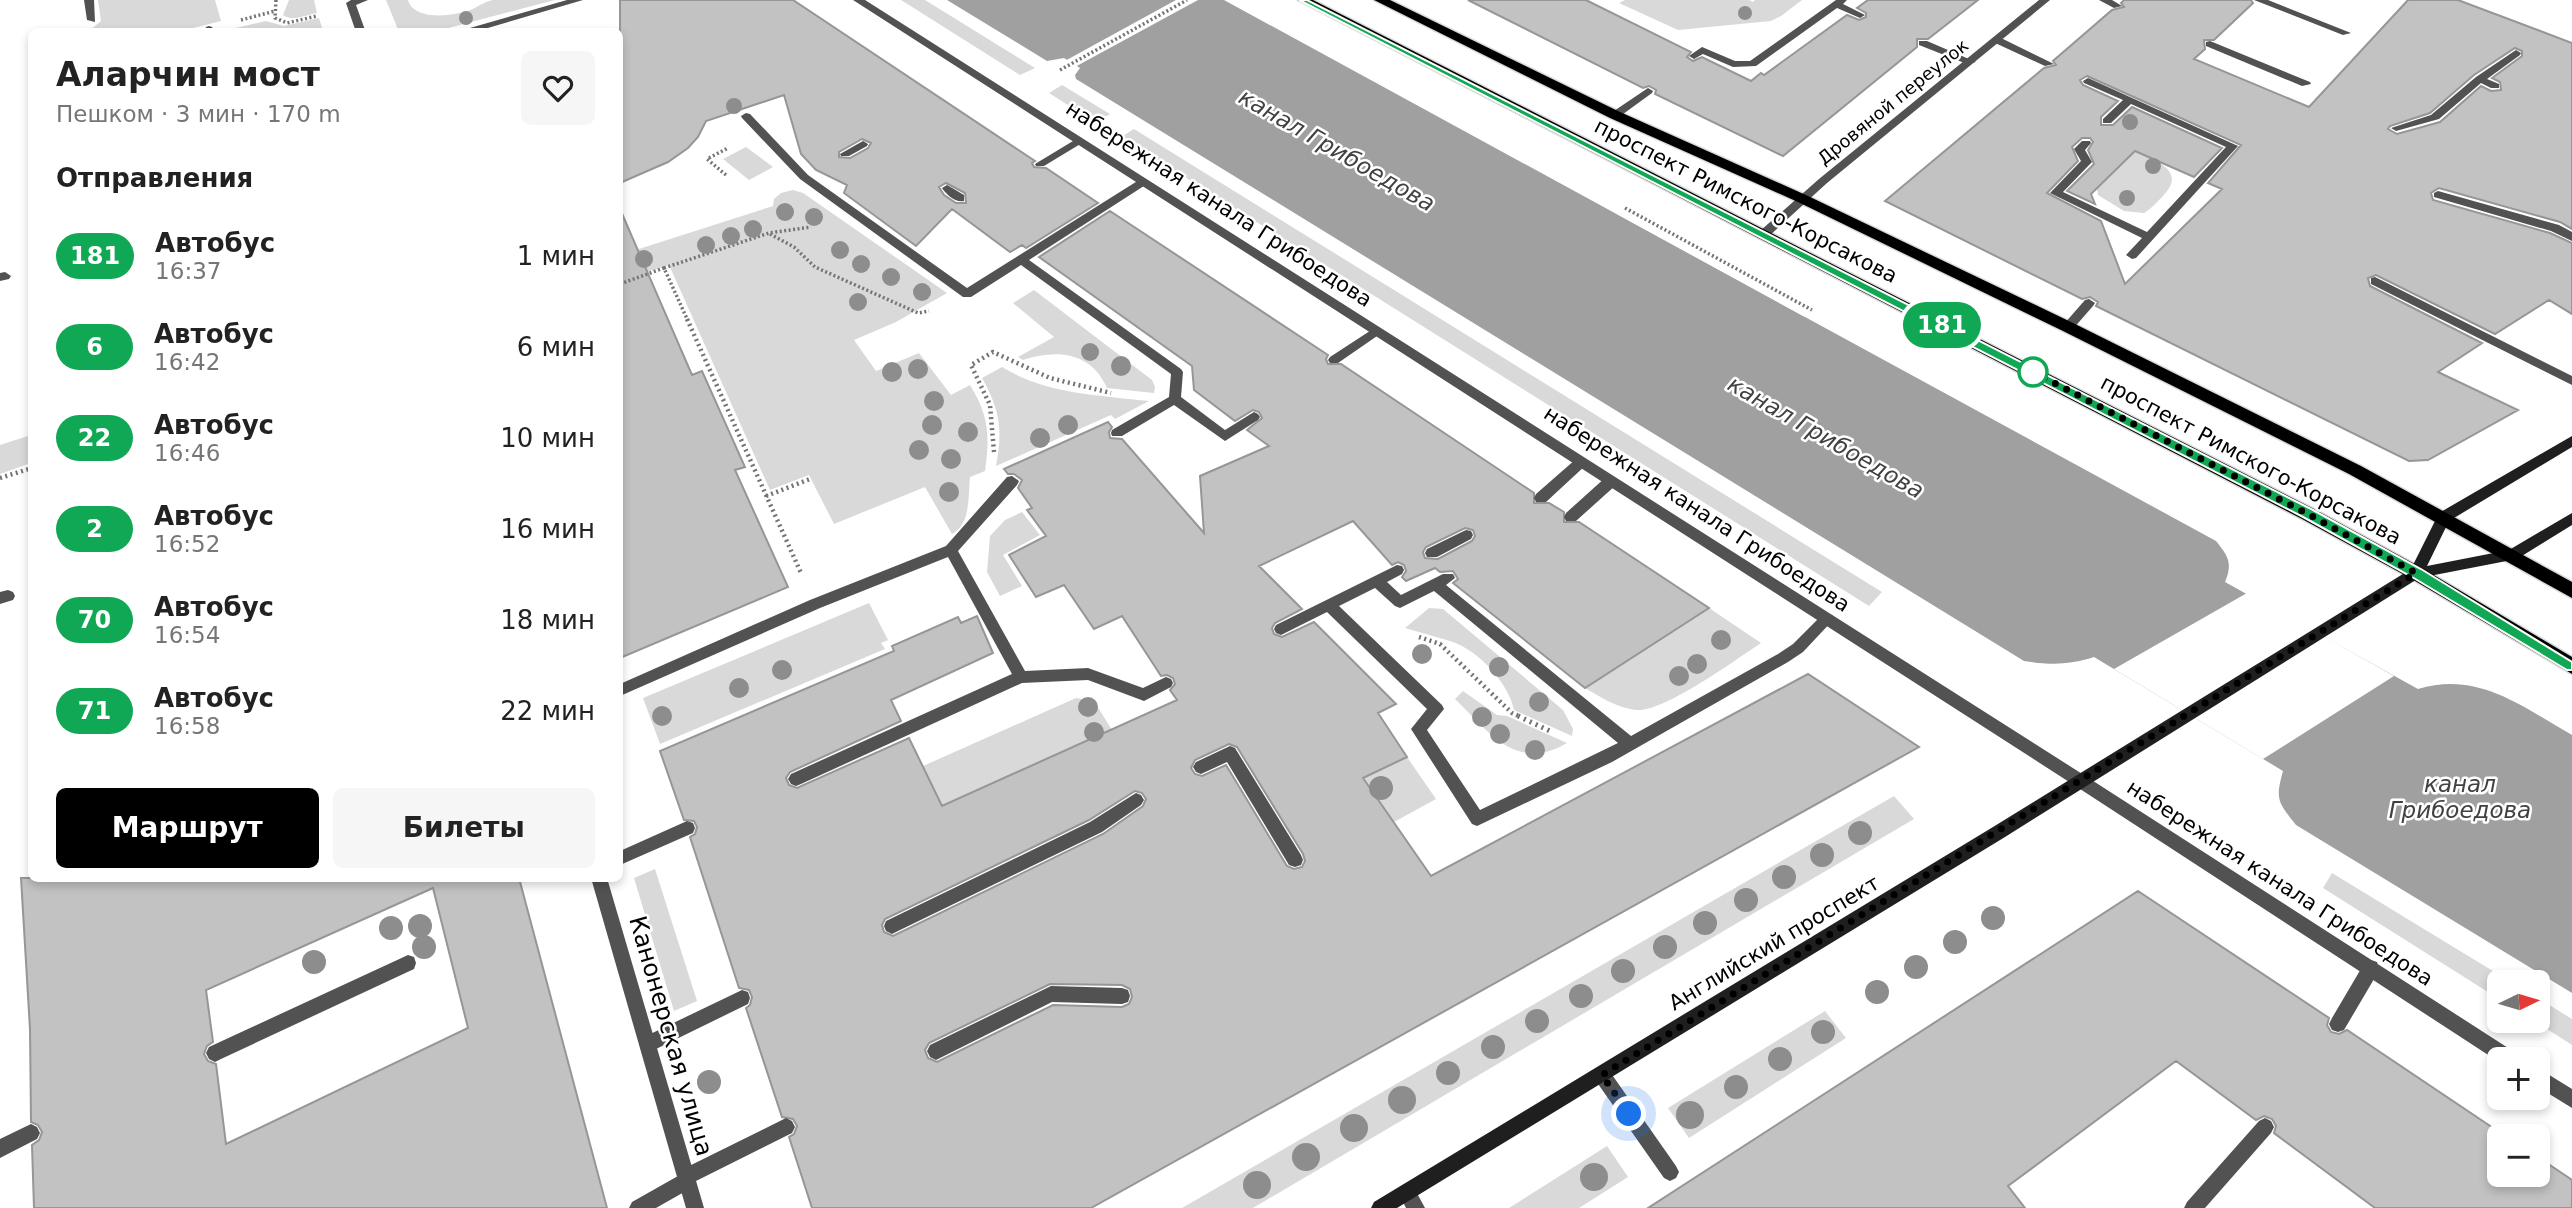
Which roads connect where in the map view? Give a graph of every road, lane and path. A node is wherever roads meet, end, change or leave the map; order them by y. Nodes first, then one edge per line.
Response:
1 (89, 0) edge
2 (276, 0) edge
3 (363, 0) edge
4 (578, 0) edge
5 (858, 0) edge
6 (1187, 0) edge
7 (1304, 0) edge
8 (1380, 0) edge
9 (2045, 0) edge
10 (2104, 0) edge
11 (2259, 0) edge
12 (1838, 2) edge
13 (351, 3) junction
14 (2117, 6) dead end
15 (1860, 15) dead end
16 (92, 20) dead end
17 (359, 28) edge
18 (476, 28) edge
19 (2346, 33) dead end
20 (1997, 40) junction
21 (1923, 43) dead end
22 (2210, 44) dead end
23 (2516, 53) dead end
24 (1694, 56) dead end
25 (1971, 62) junction
26 (2049, 64) dead end
27 (1060, 70) dead end
28 (2480, 79) junction
29 (2088, 81) dead end
30 (2306, 84) dead end
31 (2495, 86) dead end
32 (1648, 91) dead end
33 (2129, 100) junction
34 (1615, 115) junction
35 (746, 116) dead end
36 (2107, 121) dead end
37 (2396, 128) dead end
38 (1078, 141) junction
39 (2086, 143) dead end
40 (863, 144) dead end
41 (845, 154) dead end
42 (1040, 164) dead end
43 (817, 170) dead end
44 (804, 177) junction
45 (1143, 181) junction
46 (947, 188) dead end
47 (2438, 194) dead end
48 (960, 198) dead end
49 (1804, 199) junction
50 (1625, 208) dead end
51 (867, 222) junction
52 (769, 233) junction
53 (1764, 234) junction
54 (2149, 237) junction
55 (2572, 237) edge
56 (2132, 255) dead end
57 (1021, 260) junction
58 (664, 268) junction
59 (2375, 281) dead end
60 (623, 283) edge
61 (2089, 303) dead end
62 (936, 309) dead end
63 (1812, 310) dead end
64 (2068, 327) junction
65 (1376, 331) junction
66 (1334, 360) dead end
67 (2572, 381) edge
68 (1175, 399) junction
69 (1254, 417) dead end
70 (1117, 433) dead end
71 (2572, 441) edge
72 (1581, 462) junction
73 (28, 469) edge
74 (0, 478) edge
75 (810, 479) dead end
76 (1012, 481) dead end
77 (1611, 481) junction
78 (766, 496) junction
79 (1541, 498) dead end
80 (988, 509) junction
81 (1571, 517) dead end
82 (2444, 517) junction
83 (2572, 518) edge
84 (1466, 535) dead end
85 (951, 550) junction
86 (1432, 553) dead end
87 (2512, 555) junction
88 (1397, 570) dead end
89 (2416, 573) junction
90 (1376, 580) junction
91 (2572, 591) edge
92 (815, 604) junction
93 (1328, 605) junction
94 (1827, 619) junction
95 (1281, 629) dead end
96 (1440, 645) dead end
97 (2572, 666) edge
98 (1021, 677) junction
99 (1166, 683) dead end
100 (623, 689) edge
101 (1512, 713) dead end
102 (1630, 744) junction
103 (1201, 767) dead end
104 (796, 779) dead end
105 (2082, 782) junction
106 (1136, 800) dead end
107 (687, 828) dead end
108 (623, 857) edge
109 (1295, 860) dead end
110 (600, 882) edge
111 (892, 926) dead end
112 (408, 963) dead end
113 (2371, 968) junction
114 (1122, 996) dead end
115 (743, 998) dead end
116 (2338, 1024) dead end
117 (648, 1044) junction
118 (2492, 1047) edge
119 (936, 1051) dead end
120 (215, 1053) dead end
121 (1602, 1075) junction
122 (2550, 1085) edge
123 (2572, 1099) edge
124 (2265, 1127) dead end
125 (786, 1128) dead end
126 (32, 1133) dead end
127 (0, 1149) edge
128 (1670, 1172) dead end
129 (687, 1179) junction
130 (1411, 1200) edge
131 (638, 1208) edge
132 (695, 1208) edge
133 (1380, 1208) edge
134 (2193, 1208) edge

1 - 16 street
2 - 13 path
3 - 13 street
4 - 18 street
5 - 38 street, набережная канала Грибоедова
6 - 27 path
7 - 53 main road, проспект Римского-Корсакова
8 - 34 main road, проспект Римского-Корсакова
9 - 20 street, Дровяной переулок
10 - 14 street
11 - 19 street
12 - 15 street
12 - 24 street
13 - 17 street
20 - 25 street, Дровяной переулок
20 - 26 street
21 - 25 street
22 - 30 street
23 - 28 street
25 - 49 street, Дровяной переулок
28 - 31 street
28 - 37 street
29 - 33 street
32 - 34 street
33 - 36 street
33 - 54 street
34 - 49 main road, проспект Римского-Корсакова
35 - 44 street
38 - 42 street
38 - 45 street, набережная канала Грибоедова
39 - 54 street
40 - 41 street
43 - 44 street
44 - 51 street
45 - 57 street
45 - 65 street, набережная канала Грибоедова
46 - 48 street
47 - 55 street
49 - 53 street, Дровяной переулок
49 - 64 main road, проспект Римского-Корсакова
50 - 63 path
51 - 52 path
51 - 57 street
52 - 58 path
52 - 62 path
53 - 89 main road, проспект Римского-Корсакова
54 - 56 street
57 - 68 street
58 - 60 path
58 - 78 path
59 - 67 street
61 - 64 street
64 - 82 main road, проспект Римского-Корсакова
65 - 66 street
65 - 72 street, набережная канала Грибоедова
68 - 69 street
68 - 70 street
68 - 80 path
71 - 82 street
72 - 77 street, набережная канала Грибоедова
72 - 79 street
73 - 74 path
75 - 78 path
76 - 80 street
77 - 81 street
77 - 94 street, набережная канала Грибоедова
78 - 92 path
80 - 85 street
82 - 87 main road, проспект Римского-Корсакова
82 - 89 street
83 - 87 street
84 - 86 street
85 - 92 street
85 - 98 street
87 - 89 street
87 - 91 main road, проспект Римского-Корсакова
88 - 90 street
89 - 97 main road, проспект Римского-Корсакова
89 - 105 street, Английский проспект
90 - 93 street
90 - 102 street
92 - 100 street
93 - 95 street
93 - 102 street
94 - 102 street
94 - 105 street, набережная канала Грибоедова
96 - 101 path
98 - 99 street
98 - 104 street
103 - 109 street
105 - 113 street, набережная канала Грибоедова
105 - 121 street, Английский проспект
106 - 111 street
107 - 108 street
110 - 117 street, Канонерская улица
112 - 120 street
113 - 116 street
113 - 118 street, набережная канала Грибоедова
114 - 119 street
115 - 117 street
117 - 129 street, Канонерская улица
121 - 128 street
121 - 130 street, Английский проспект
122 - 123 street
124 - 134 street
125 - 129 street
126 - 127 street
129 - 131 street
129 - 132 street, Канонерская улица
130 - 133 street, Английский проспект

